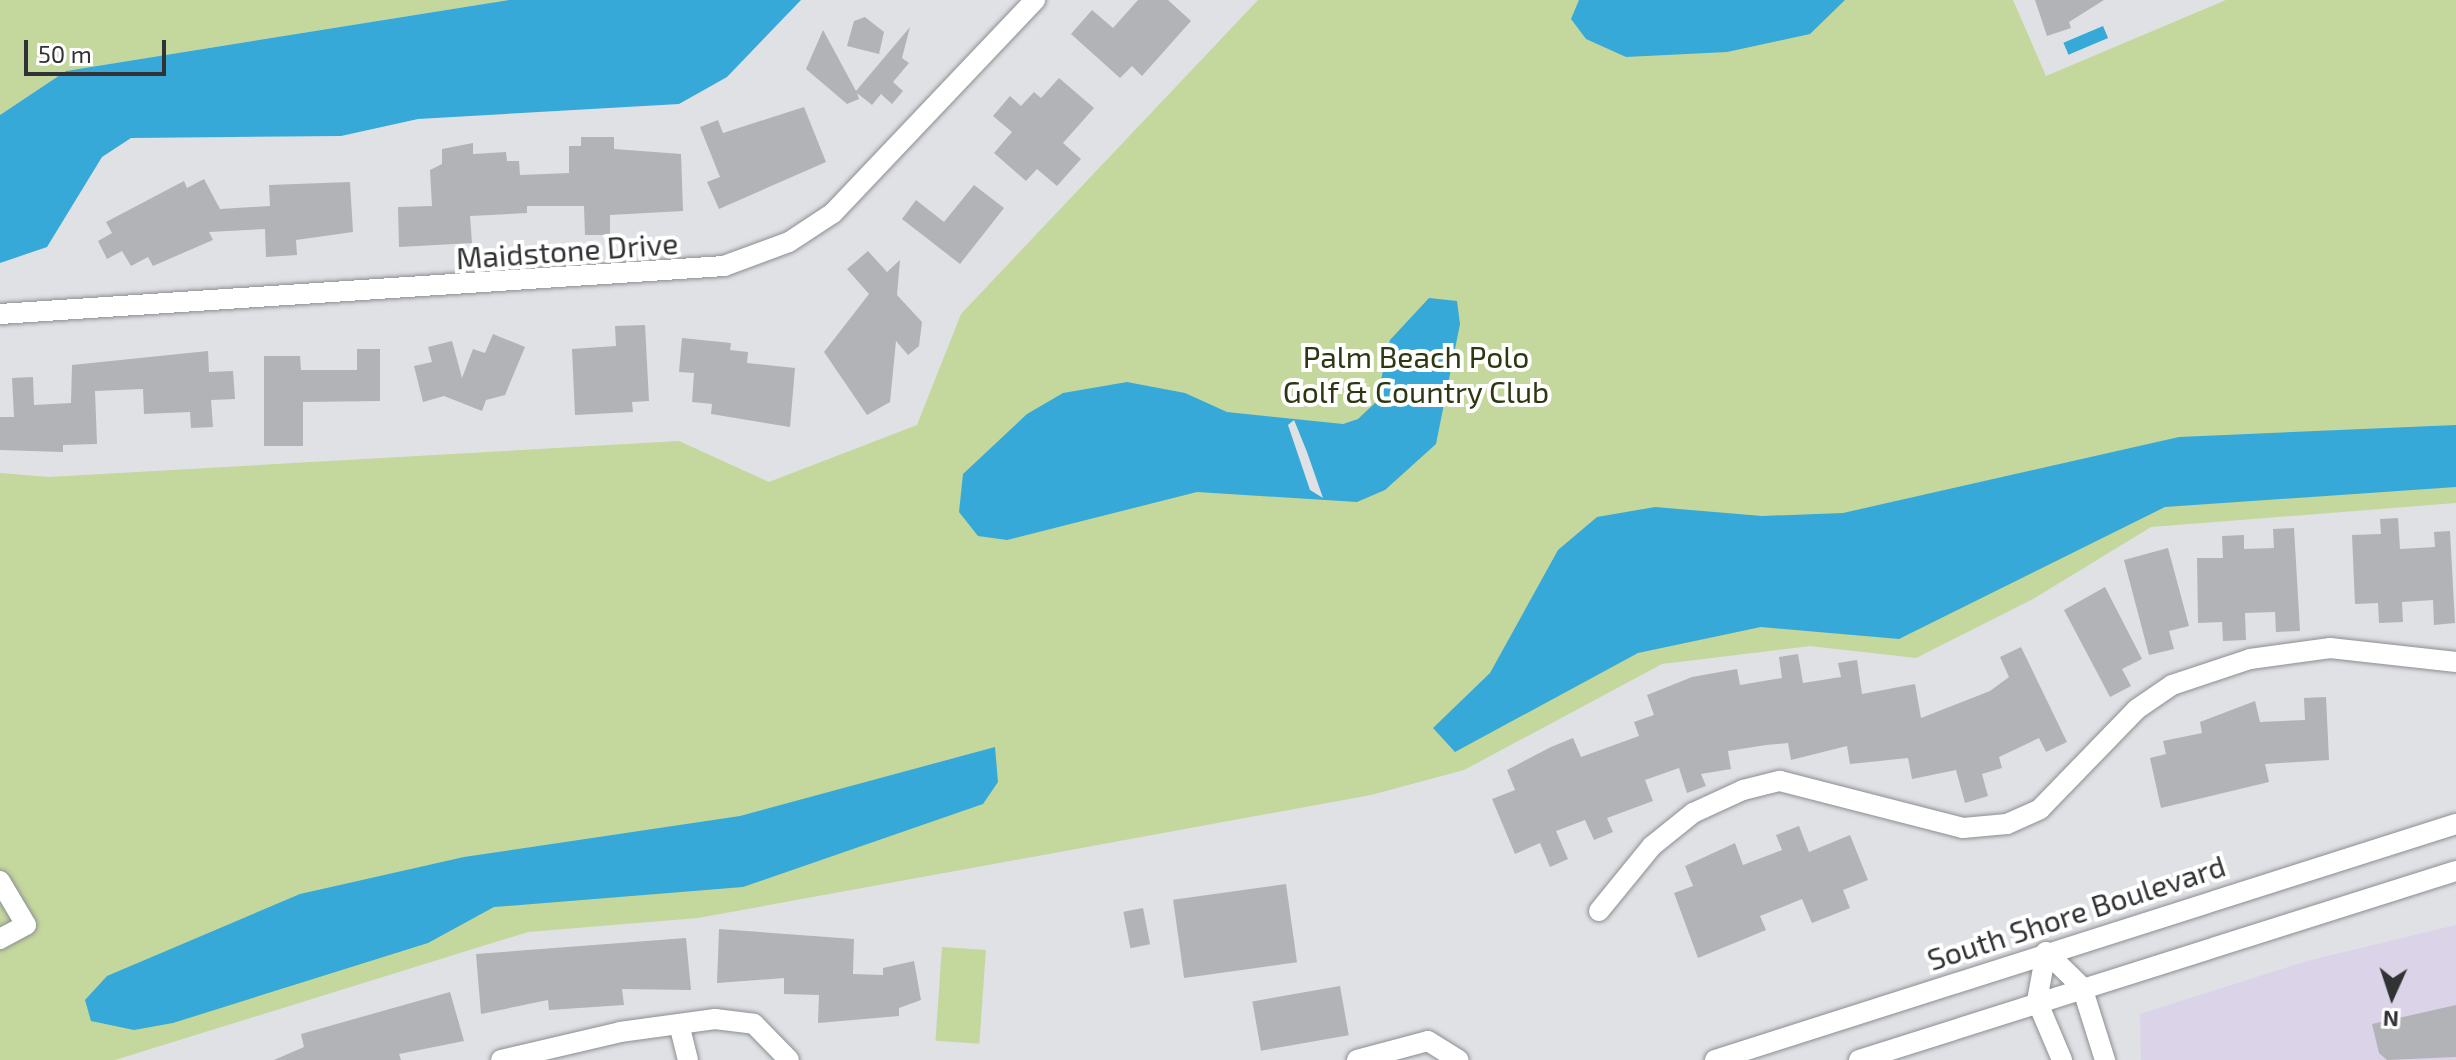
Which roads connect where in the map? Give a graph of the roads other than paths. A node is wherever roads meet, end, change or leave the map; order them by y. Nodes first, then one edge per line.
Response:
1 (1035, 0) edge
2 (0, 314) edge
3 (2456, 662) edge
4 (2456, 824) edge
5 (2456, 871) edge
6 (0, 881) edge
7 (1599, 911) dead end
8 (0, 939) edge
9 (2046, 952) junction
10 (2082, 987) junction
11 (2037, 1001) junction
12 (679, 1024) junction
13 (501, 1060) edge
14 (688, 1060) edge
15 (789, 1060) edge
16 (1357, 1060) edge
17 (1459, 1060) edge
18 (1715, 1060) edge
19 (1859, 1060) edge
20 (2062, 1060) edge
21 (2105, 1060) edge

1 - 2 street, Maidstone Drive
3 - 7 street
4 - 9 street, South Shore Boulevard
5 - 10 street
6 - 8 street
9 - 10 street
9 - 11 street
9 - 18 street, South Shore Boulevard
10 - 11 street
10 - 21 street
11 - 19 street
11 - 20 street
12 - 13 street
12 - 14 street
12 - 15 street
16 - 17 street

